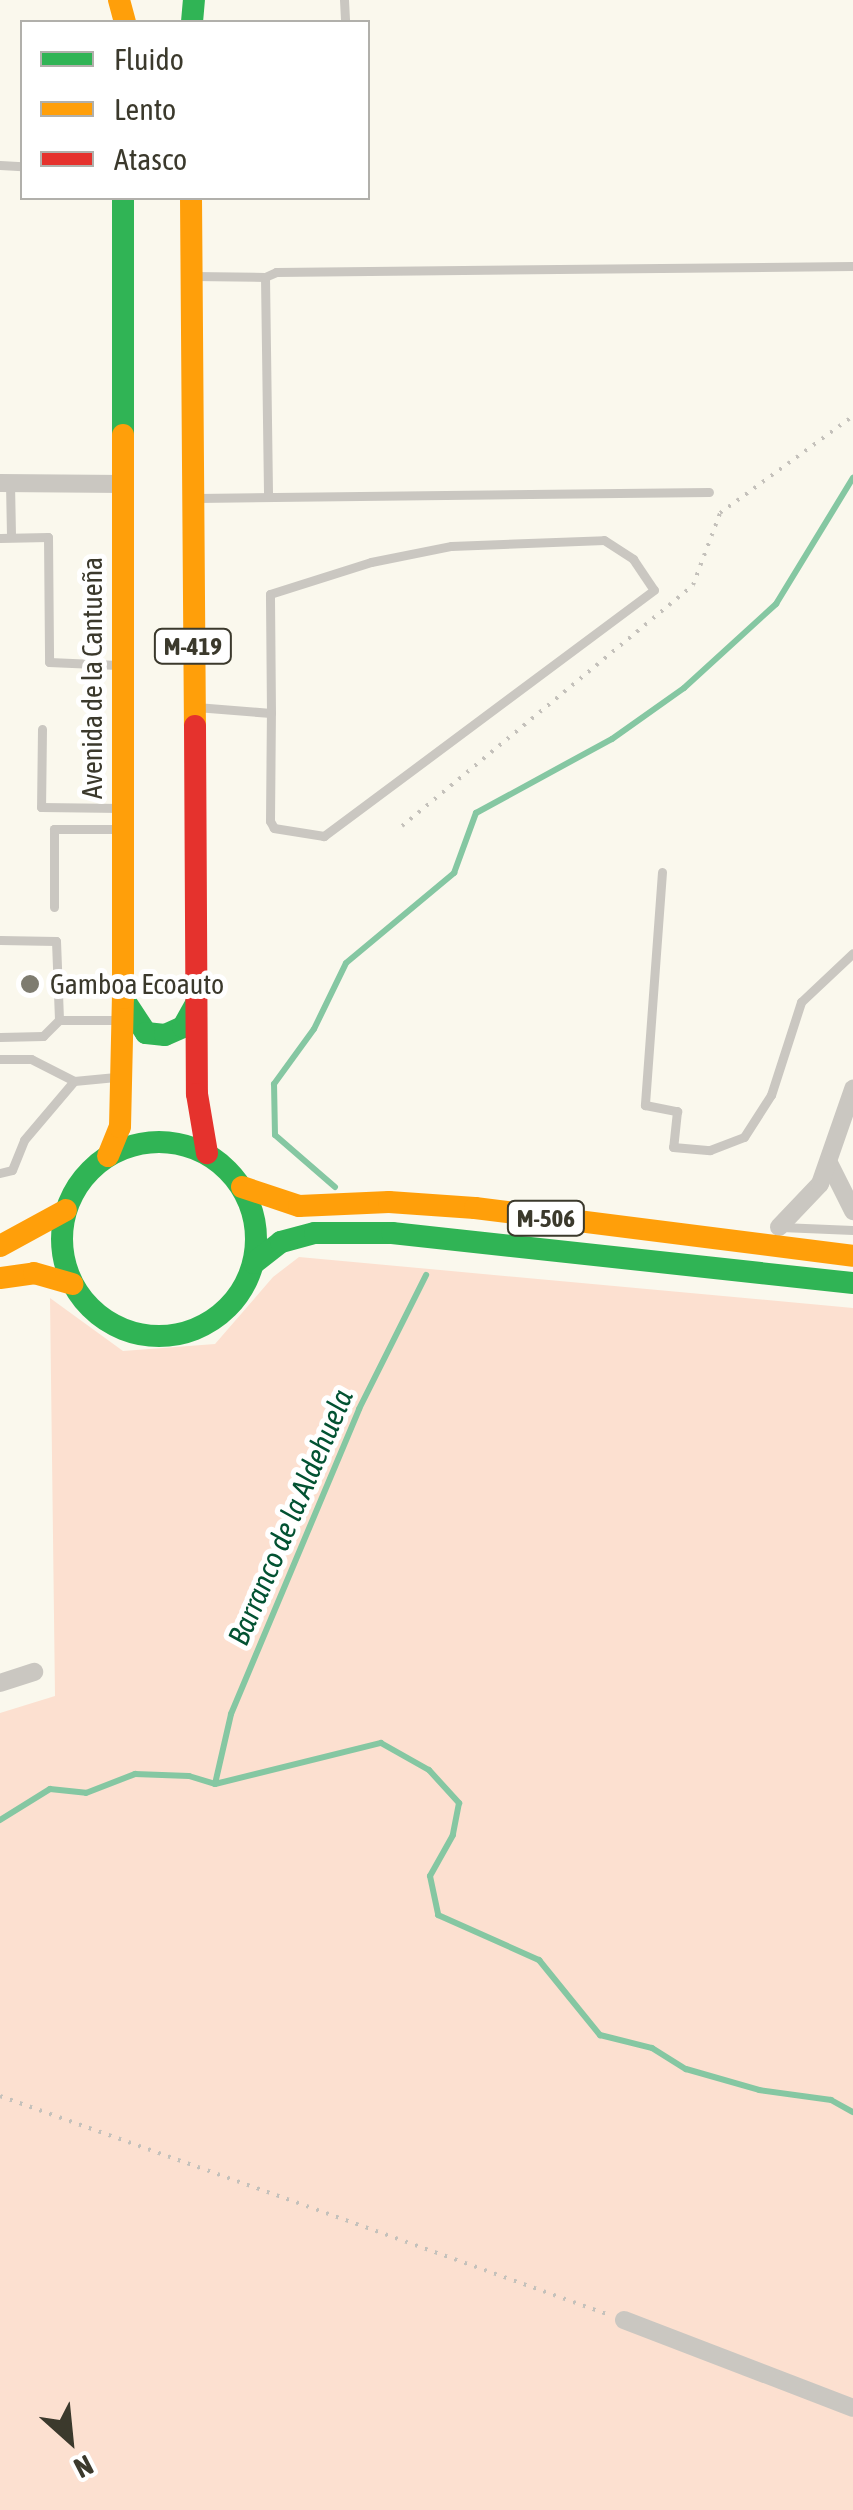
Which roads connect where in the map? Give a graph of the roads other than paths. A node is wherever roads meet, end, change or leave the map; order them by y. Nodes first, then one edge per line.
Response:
1 (123, 200) edge
2 (190, 200) edge
3 (853, 266) edge
4 (189, 276) junction
5 (265, 278) junction
6 (5, 483) edge
7 (124, 484) junction
8 (709, 492) dead end
9 (191, 498) junction
10 (268, 498) junction
11 (6, 538) edge
12 (125, 666) junction
13 (194, 707) junction
14 (271, 713) junction
15 (42, 729) dead end
16 (121, 819) junction
17 (662, 872) dead end
18 (54, 908) dead end
19 (0, 940) edge
20 (853, 954) edge
21 (196, 1004) junction
22 (121, 1009) junction
23 (59, 1020) junction
24 (0, 1037) edge
25 (0, 1059) edge
26 (119, 1077) junction
27 (74, 1081) junction
28 (853, 1089) edge
29 (206, 1154) junction
30 (108, 1156) junction
31 (829, 1163) junction
32 (0, 1173) edge
33 (242, 1187) junction
34 (66, 1210) junction
35 (853, 1211) edge
36 (565, 1221) junction
37 (779, 1227) junction
38 (39, 1229) junction
39 (853, 1230) edge
40 (0, 1231) edge
41 (0, 1246) edge
42 (853, 1256) edge
43 (254, 1264) junction
44 (0, 1278) edge
45 (853, 1283) edge
46 (72, 1284) junction
47 (34, 1672) dead end
48 (0, 1683) edge
49 (624, 2320) road end
50 (853, 2408) edge

1 - 7 main road, Avenida de la Cantueña / M-419
2 - 4 main road, M-419
3 - 5 lane
4 - 5 lane
4 - 9 main road, M-419
5 - 10 lane
6 - 7 street
6 - 11 lane
7 - 12 main road, Avenida de la Cantueña / M-419
8 - 10 lane
9 - 10 lane
9 - 13 main road, M-419
11 - 12 lane
12 - 16 main road, Avenida de la Cantueña / M-419
13 - 14 lane
13 - 21 main road, M-419
14 - 14 lane
15 - 16 lane
16 - 18 lane
16 - 22 main road, Avenida de la Cantueña / M-419
17 - 20 lane
19 - 23 lane
21 - 22 main road
21 - 29 main road, M-419
22 - 23 lane
22 - 26 main road, Avenida de la Cantueña / M-419
23 - 24 lane
25 - 27 lane
26 - 27 lane
26 - 30 main road, Avenida de la Cantueña / M-419
27 - 32 lane
28 - 31 street
29 - 30 main road, M-506
29 - 33 main road, M-506
30 - 34 main road
31 - 35 street
31 - 37 street
33 - 36 main road, M-506
33 - 43 main road
34 - 38 main road
34 - 46 main road
36 - 37 main road
36 - 42 main road, M-506
37 - 39 lane
38 - 40 street
38 - 41 main road
43 - 45 main road, M-506
43 - 46 main road, M-506
44 - 46 main road
47 - 48 street
49 - 50 street

